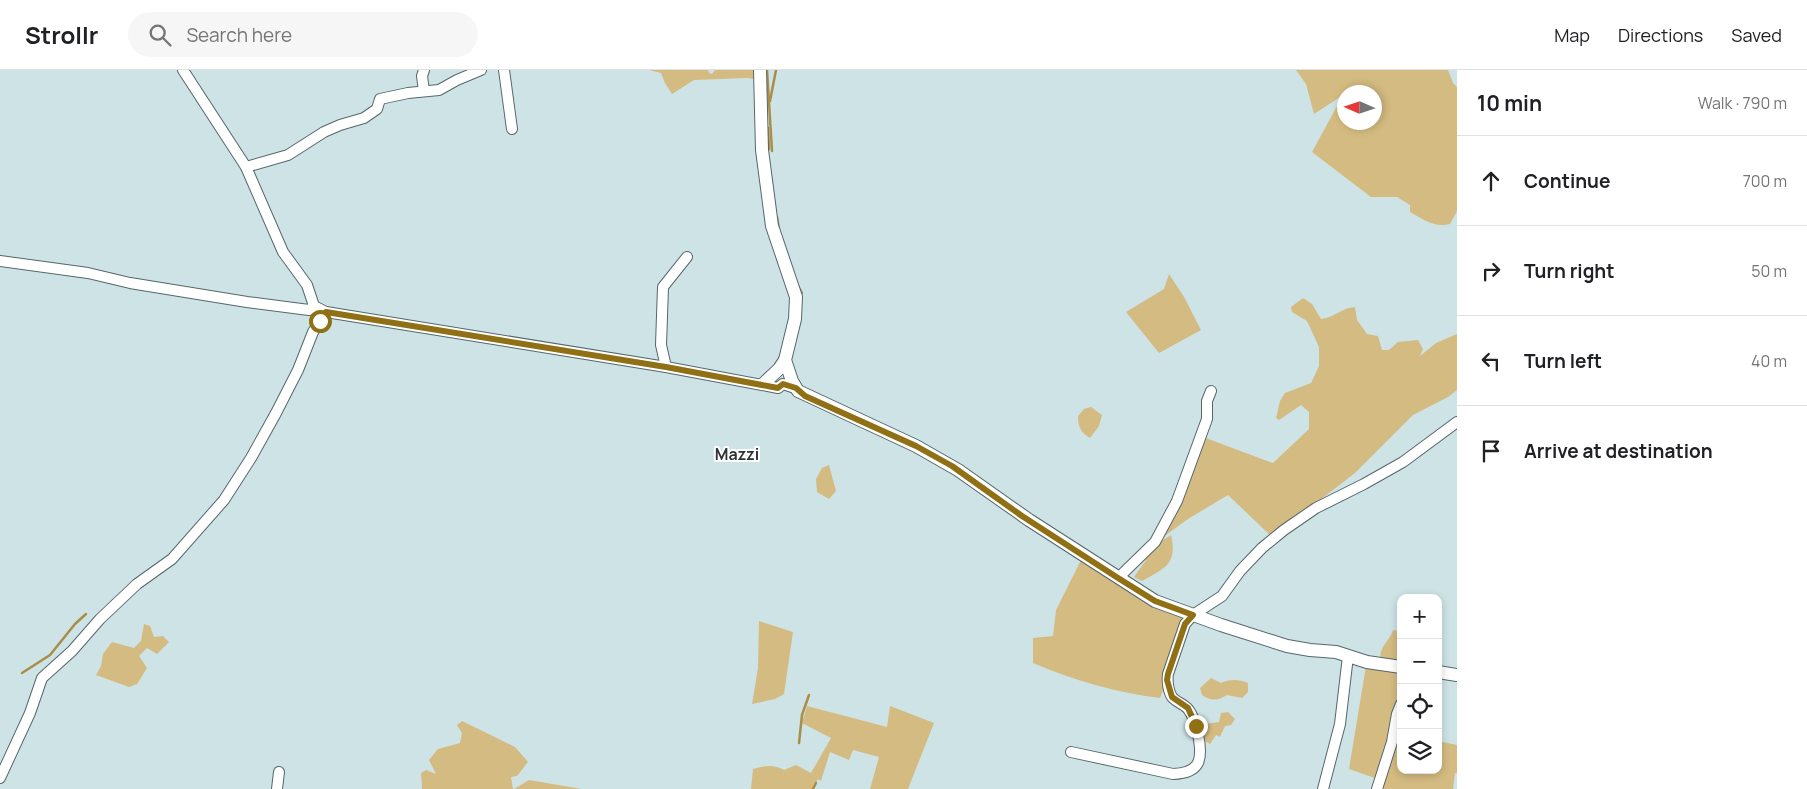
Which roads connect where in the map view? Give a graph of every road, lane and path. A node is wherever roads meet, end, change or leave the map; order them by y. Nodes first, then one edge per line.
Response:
1 (183, 70) edge
2 (424, 70) edge
3 (481, 70) edge
4 (504, 70) edge
5 (760, 70) edge
6 (424, 91) junction
7 (512, 128) dead end
8 (246, 167) junction
9 (687, 257) dead end
10 (0, 261) edge
11 (314, 306) junction
12 (326, 312) junction
13 (786, 360) junction
14 (666, 367) junction
15 (763, 384) junction
16 (796, 388) junction
17 (1211, 391) dead end
18 (1457, 422) edge
19 (1118, 578) junction
20 (1193, 615) junction
21 (1348, 656) junction
22 (1397, 666) edge
23 (1442, 673) edge
24 (1457, 675) edge
25 (1397, 721) edge
26 (1071, 752) dead end
27 (279, 772) dead end
28 (0, 778) edge
29 (277, 789) edge
30 (1322, 789) edge
31 (1377, 789) edge

1 - 8 street
2 - 6 street
3 - 6 street
4 - 7 street
5 - 13 street
6 - 8 street
8 - 11 street
9 - 14 street
10 - 11 street
11 - 12 street
12 - 14 street
12 - 28 street
13 - 15 street
13 - 16 street
14 - 15 street
15 - 16 street
16 - 19 street
17 - 19 street
18 - 20 street
19 - 20 street
20 - 21 street
20 - 26 street
21 - 22 street
21 - 30 street
23 - 24 street
25 - 31 street
27 - 29 street

